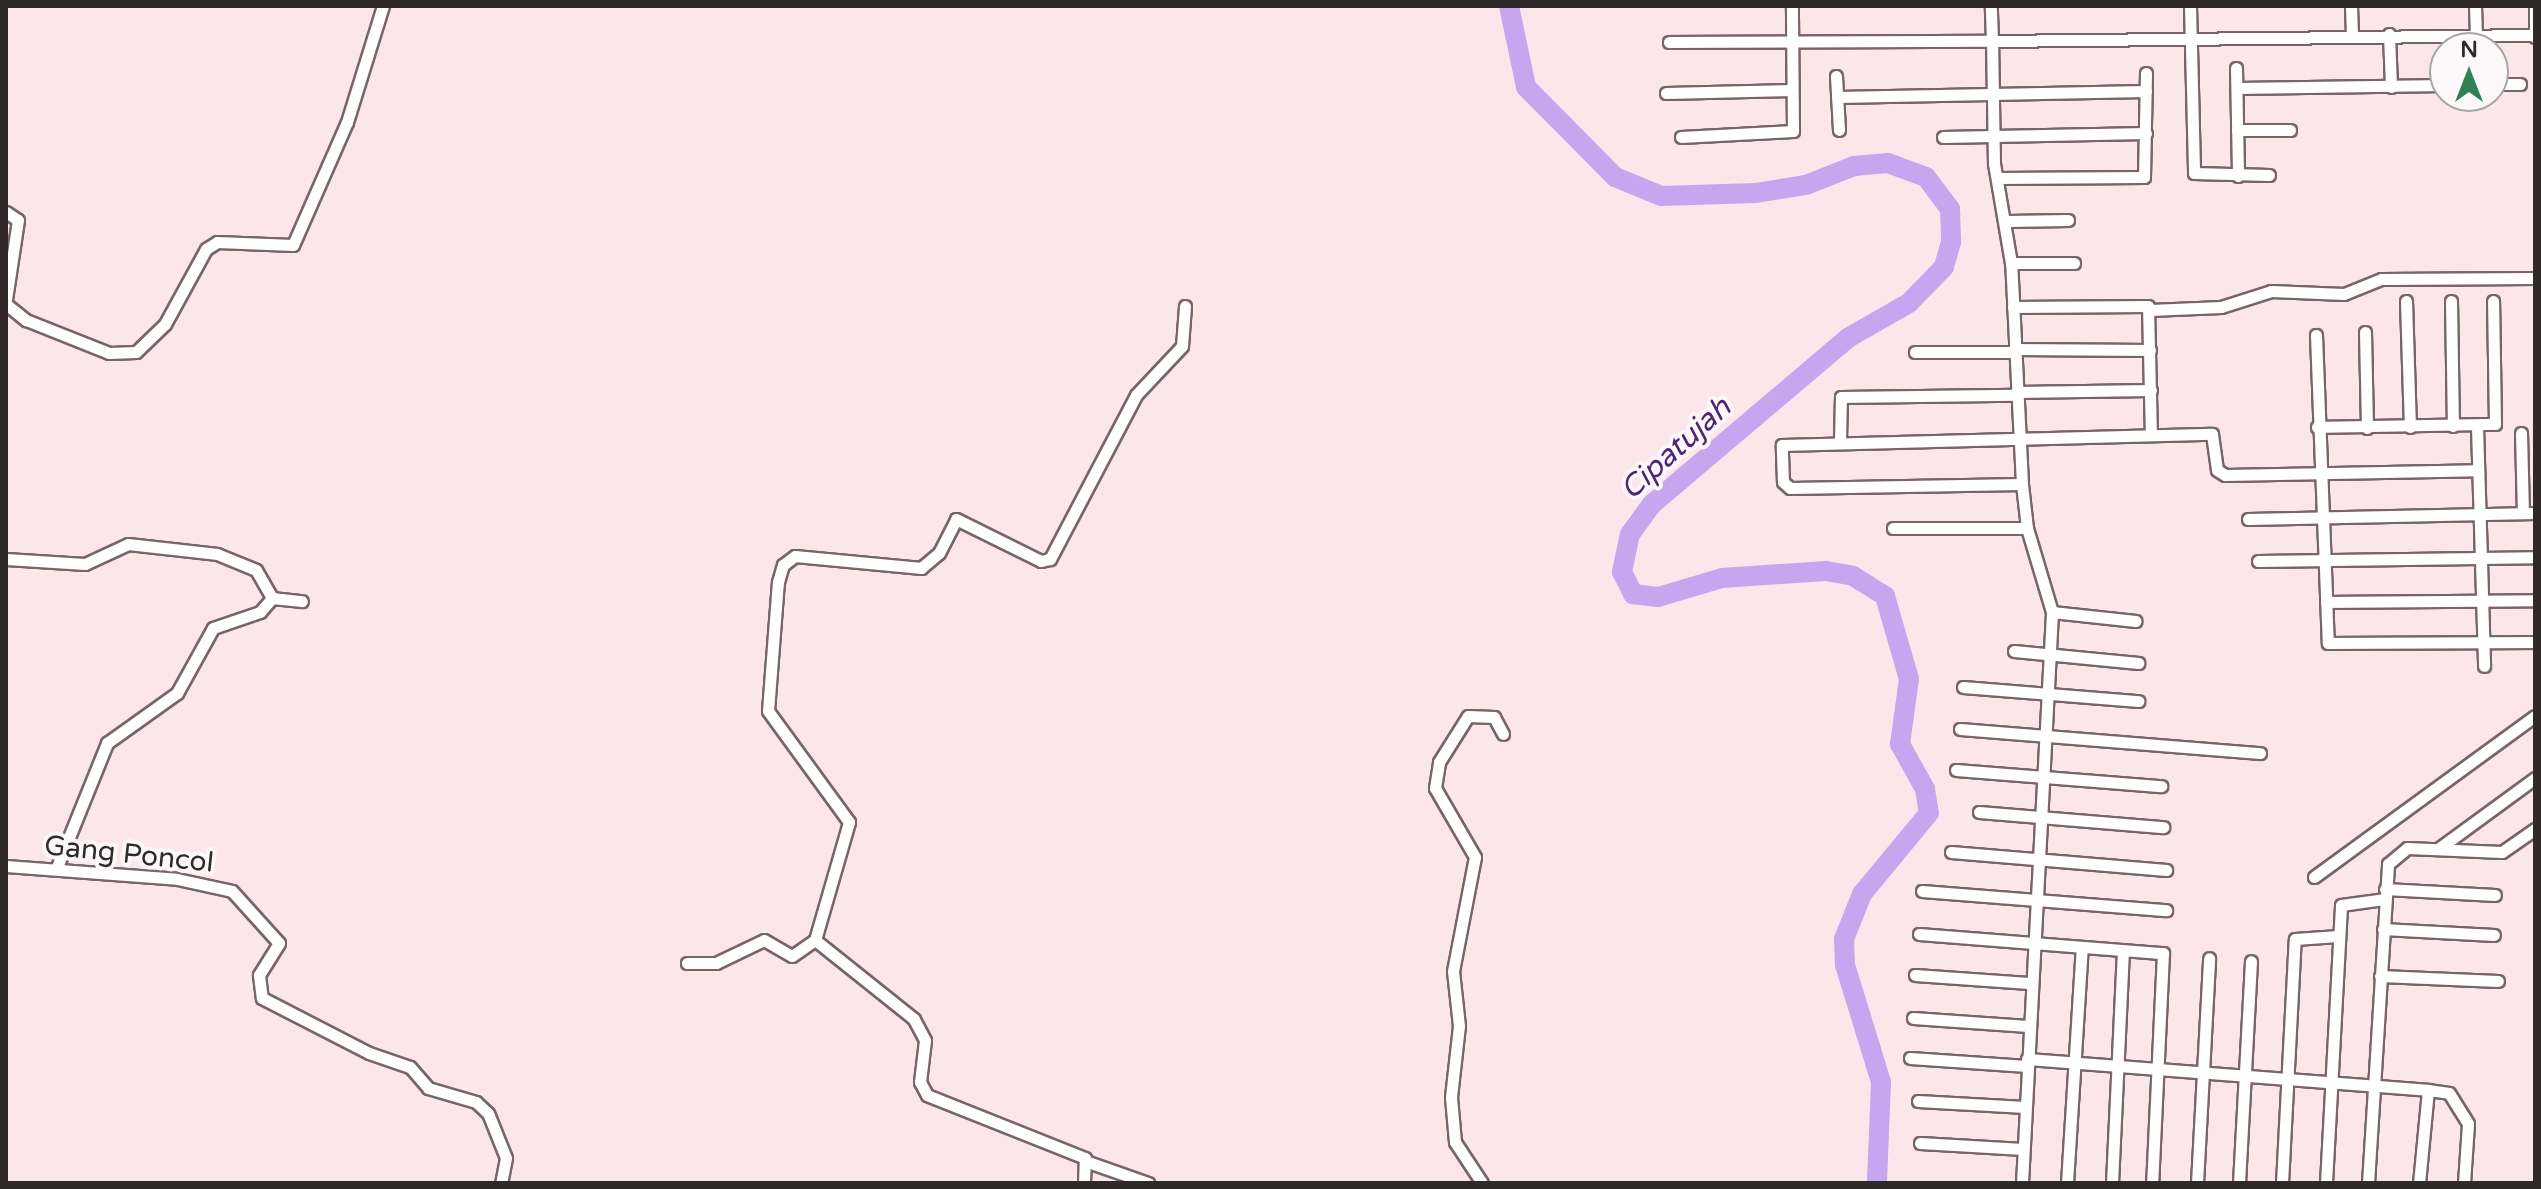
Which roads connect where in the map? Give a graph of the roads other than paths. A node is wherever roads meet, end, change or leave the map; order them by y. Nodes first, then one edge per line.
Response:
1 (383, 6) edge
2 (1792, 6) edge
3 (1991, 6) edge
4 (2190, 6) edge
5 (2351, 6) edge
6 (2475, 6) edge
7 (2535, 6) edge
8 (2476, 32) edge
9 (2352, 34) junction
10 (2389, 34) junction
11 (2429, 34) edge
12 (2509, 36) edge
13 (2535, 36) edge
14 (2191, 39) junction
15 (1992, 41) junction
16 (1669, 42) dead end
17 (1793, 42) junction
18 (2236, 68) dead end
19 (2146, 73) dead end
20 (1836, 76) dead end
21 (2509, 84) edge
22 (2520, 84) dead end
23 (2429, 86) edge
24 (2391, 87) junction
25 (2237, 88) junction
26 (1792, 90) junction
27 (2146, 91) junction
28 (1992, 92) junction
29 (1666, 93) dead end
30 (1837, 97) junction
31 (1839, 130) dead end
32 (2237, 130) junction
33 (2290, 130) dead end
34 (2146, 133) junction
35 (1681, 137) dead end
36 (1943, 137) dead end
37 (1993, 137) junction
38 (2269, 175) dead end
39 (2238, 176) junction
40 (1997, 178) junction
41 (6, 212) edge
42 (2068, 220) dead end
43 (2007, 221) junction
44 (2011, 263) junction
45 (2074, 263) dead end
46 (2535, 278) edge
47 (6, 301) edge
48 (2406, 301) dead end
49 (2451, 301) dead end
50 (2493, 301) dead end
51 (1185, 306) dead end
52 (2013, 307) junction
53 (2150, 310) junction
54 (2365, 332) dead end
55 (2316, 335) dead end
56 (2150, 350) junction
57 (2014, 351) junction
58 (1915, 352) dead end
59 (2151, 390) junction
60 (2016, 394) junction
61 (2453, 426) junction
62 (2477, 426) junction
63 (2317, 427) junction
64 (2410, 427) junction
65 (2367, 428) junction
66 (2521, 433) dead end
67 (2151, 435) junction
68 (2019, 437) junction
69 (1840, 440) junction
70 (2478, 470) junction
71 (2324, 473) junction
72 (2022, 484) junction
73 (2529, 513) edge
74 (2480, 514) junction
75 (2325, 517) junction
76 (2248, 519) dead end
77 (1893, 528) dead end
78 (2027, 528) junction
79 (2535, 557) edge
80 (2481, 558) junction
81 (6, 559) edge
82 (2326, 560) junction
83 (2258, 561) dead end
84 (272, 598) junction
85 (2482, 600) junction
86 (2535, 600) edge
87 (302, 601) dead end
88 (2326, 602) junction
89 (2052, 612) junction
90 (2136, 621) dead end
91 (2483, 642) junction
92 (2535, 642) edge
93 (2014, 651) dead end
94 (2049, 655) junction
95 (2138, 663) dead end
96 (2484, 666) dead end
97 (1963, 687) dead end
98 (2047, 694) junction
99 (2138, 701) dead end
100 (2535, 716) edge
101 (1960, 729) dead end
102 (1503, 734) dead end
103 (2044, 736) junction
104 (2260, 753) dead end
105 (1956, 770) dead end
106 (2041, 777) junction
107 (2535, 778) edge
108 (2161, 786) dead end
109 (1979, 812) dead end
110 (2039, 817) junction
111 (2163, 827) dead end
112 (2534, 831) edge
113 (2438, 849) junction
114 (1951, 852) dead end
115 (2036, 859) junction
116 (6, 866) edge
117 (57, 867) junction
118 (2166, 870) dead end
119 (2314, 877) dead end
120 (1922, 891) dead end
121 (2384, 894) junction
122 (2495, 895) dead end
123 (2033, 900) junction
124 (2166, 910) dead end
125 (2383, 929) junction
126 (1919, 934) dead end
127 (2494, 935) dead end
128 (2338, 936) junction
129 (815, 940) junction
130 (2031, 943) junction
131 (2082, 947) junction
132 (2123, 950) junction
133 (2209, 958) dead end
134 (2251, 961) dead end
135 (687, 963) dead end
136 (1915, 975) dead end
137 (2380, 976) junction
138 (2498, 981) dead end
139 (2029, 983) junction
140 (1913, 1018) dead end
141 (2028, 1026) junction
142 (1910, 1058) dead end
143 (2027, 1062) junction
144 (2075, 1062) junction
145 (2117, 1065) junction
146 (2160, 1069) junction
147 (2203, 1072) junction
148 (2245, 1075) junction
149 (2288, 1078) junction
150 (2331, 1082) junction
151 (2374, 1085) junction
152 (2428, 1090) junction
153 (1918, 1101) dead end
154 (2025, 1107) junction
155 (1920, 1143) dead end
156 (2023, 1149) junction
157 (1088, 1162) junction
158 (501, 1183) edge
159 (1084, 1183) edge
160 (1148, 1183) edge
161 (1482, 1183) edge
162 (2022, 1183) edge
163 (2067, 1183) edge
164 (2112, 1183) edge
165 (2152, 1183) edge
166 (2197, 1183) edge
167 (2239, 1183) edge
168 (2282, 1183) edge
169 (2326, 1183) edge
170 (2368, 1183) edge
171 (2419, 1183) edge
172 (2464, 1183) edge

1 - 47 street
2 - 17 street
3 - 15 street
4 - 14 street
5 - 9 street
6 - 8 street
7 - 13 street
9 - 10 street
9 - 14 street
10 - 11 street
10 - 24 street
12 - 13 street
14 - 15 street
14 - 39 street
15 - 17 street
15 - 28 street
16 - 17 street
17 - 26 street
18 - 25 street
19 - 27 street
20 - 30 street
21 - 22 street
23 - 24 street
24 - 25 street
25 - 32 street
26 - 29 street
26 - 35 street
27 - 28 street
27 - 34 street
28 - 30 street
28 - 37 street
30 - 31 street
32 - 33 street
32 - 39 street
34 - 37 street
34 - 40 street
36 - 37 street
37 - 40 street
38 - 39 street
40 - 43 street
41 - 47 street
42 - 43 street
43 - 44 street
44 - 45 street
44 - 52 street
46 - 53 street
48 - 64 street
49 - 61 street
50 - 62 street
51 - 129 street
52 - 53 street
52 - 57 street
53 - 56 street
54 - 65 street
55 - 63 street
56 - 57 street
56 - 59 street
57 - 58 street
57 - 60 street
59 - 60 street
59 - 67 street
60 - 68 street
60 - 69 street
61 - 62 street
61 - 64 street
62 - 70 street
63 - 65 street
63 - 71 street
64 - 65 street
66 - 73 street
67 - 68 street
67 - 71 street
68 - 69 street
68 - 72 street
69 - 72 street
70 - 71 street
70 - 74 street
71 - 75 street
72 - 78 street
73 - 74 street
74 - 75 street
74 - 80 street
75 - 76 street
75 - 82 street
77 - 78 street
78 - 89 street
79 - 80 street
80 - 82 street
80 - 85 street
81 - 84 street
82 - 83 street
82 - 88 street
84 - 87 street
84 - 117 street
85 - 86 street
85 - 88 street
85 - 91 street
88 - 91 street
89 - 90 street
89 - 94 street
91 - 92 street
91 - 96 street
93 - 94 street
94 - 95 street
94 - 98 street
97 - 98 street
98 - 99 street
98 - 103 street
100 - 119 street
101 - 103 street
102 - 161 street
103 - 104 street
103 - 106 street
105 - 106 street
106 - 108 street
106 - 110 street
107 - 113 street
109 - 110 street
110 - 111 street
110 - 115 street
112 - 113 street
113 - 121 street
114 - 115 street
115 - 118 street
115 - 123 street
116 - 117 street, Gang Poncol
117 - 158 street, Gang Poncol
120 - 123 street
121 - 122 street
121 - 125 street
121 - 128 street
123 - 124 street
123 - 130 street
125 - 127 street
125 - 137 street
126 - 130 street
128 - 149 street
128 - 150 street
129 - 135 street
129 - 157 street
130 - 131 street
130 - 139 street
131 - 132 street
131 - 144 street
132 - 145 street
132 - 146 street
133 - 147 street
134 - 148 street
136 - 139 street
137 - 138 street
137 - 151 street
139 - 141 street
140 - 141 street
141 - 143 street
142 - 143 street
143 - 144 street
143 - 154 street
144 - 145 street
144 - 163 street
145 - 146 street
145 - 164 street
146 - 147 street
146 - 165 street
147 - 148 street
147 - 166 street
148 - 149 street
148 - 167 street
149 - 150 street
149 - 168 street
150 - 151 street
150 - 169 street
151 - 152 street
151 - 170 street
152 - 171 street
152 - 172 street
153 - 154 street
154 - 156 street
155 - 156 street
156 - 162 street
157 - 159 street
157 - 160 street

